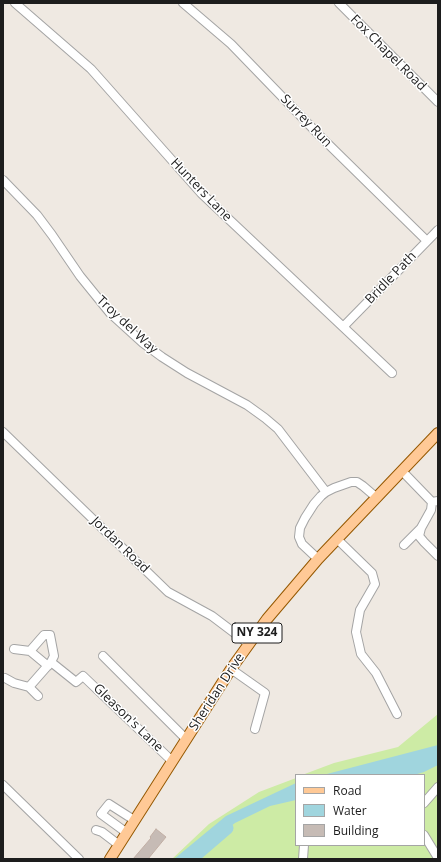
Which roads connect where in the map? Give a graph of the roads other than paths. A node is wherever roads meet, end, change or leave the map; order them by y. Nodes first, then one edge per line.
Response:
1 (15, 3) edge
2 (183, 3) edge
3 (339, 3) edge
4 (438, 102) edge
5 (3, 180) edge
6 (438, 230) edge
7 (426, 241) junction
8 (343, 327) junction
9 (392, 372) dead end
10 (3, 432) edge
11 (438, 433) edge
12 (402, 471) junction
13 (326, 492) junction
14 (376, 498) junction
15 (435, 501) edge
16 (421, 528) junction
17 (337, 539) junction
18 (404, 545) dead end
19 (438, 556) edge
20 (318, 559) junction
21 (249, 644) junction
22 (14, 649) dead end
23 (30, 651) junction
24 (103, 656) dead end
25 (50, 664) junction
26 (231, 669) junction
27 (6, 678) dead end
28 (29, 687) junction
29 (38, 696) dead end
30 (397, 714) dead end
31 (255, 729) dead end
32 (186, 740) junction
33 (172, 761) junction
34 (3, 785) edge
35 (438, 787) edge
36 (425, 802) edge
37 (134, 820) junction
38 (96, 830) dead end
39 (127, 833) junction
40 (425, 837) edge
41 (119, 845) junction
42 (304, 846) edge
43 (438, 858) edge
44 (79, 859) edge
45 (110, 859) edge
46 (303, 859) edge

1 - 8 street, Hunters Lane
2 - 7 street, Surrey Run
3 - 4 street, Fox Chapel Road
5 - 13 street, Troy del Way
6 - 7 street, Bridle Path
7 - 8 street, Bridle Path
8 - 9 street, Hunters Lane
10 - 21 street, Jordan Road
11 - 12 main road, Sheridan Drive / NY 324
12 - 14 main road, Sheridan Drive / NY 324
12 - 15 street
13 - 14 street
13 - 20 street
14 - 17 main road, Sheridan Drive / NY 324
15 - 16 street
16 - 18 street
16 - 19 street
17 - 20 main road, Sheridan Drive / NY 324
17 - 30 street
20 - 21 main road, Sheridan Drive / NY 324
21 - 26 main road, Sheridan Drive / NY 324
22 - 23 street
23 - 25 street
23 - 25 street
24 - 32 street
25 - 28 street
25 - 33 street, Gleason's Lane
26 - 31 street
26 - 32 main road, Sheridan Drive / NY 324
27 - 28 street
28 - 29 street
32 - 33 main road, Sheridan Drive / NY 324
33 - 37 main road, Sheridan Drive / NY 324
34 - 44 street
35 - 36 street
37 - 39 main road, Sheridan Drive / NY 324
37 - 39 street
38 - 41 street
39 - 41 main road, Sheridan Drive / NY 324
40 - 43 street
41 - 45 main road, Sheridan Drive / NY 324
42 - 46 street

